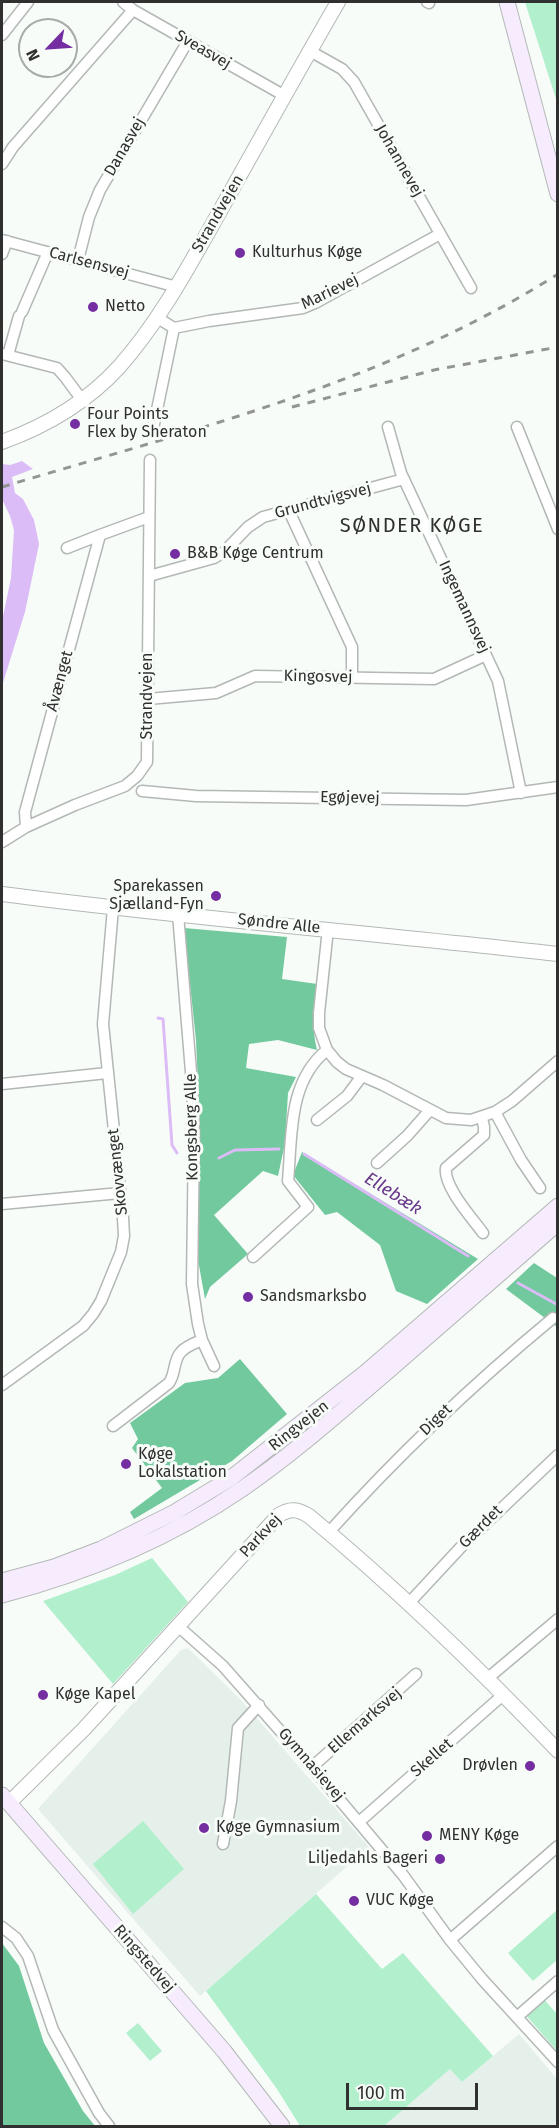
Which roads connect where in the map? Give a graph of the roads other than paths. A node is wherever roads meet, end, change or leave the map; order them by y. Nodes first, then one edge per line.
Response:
1 (28, 2) edge
2 (123, 2) edge
3 (338, 2) edge
4 (507, 2) edge
5 (133, 10) junction
6 (2, 35) edge
7 (188, 40) junction
8 (310, 51) junction
9 (285, 96) junction
10 (2, 164) edge
11 (558, 194) edge
12 (440, 234) junction
13 (4, 241) edge
14 (48, 252) junction
15 (2, 254) edge
16 (78, 260) junction
17 (177, 287) junction
18 (471, 288) dead end
19 (156, 317) junction
20 (174, 328) junction
21 (5, 355) edge
22 (82, 400) junction
23 (388, 427) dead end
24 (517, 427) dead end
25 (153, 429) dead end
26 (2, 442) edge
27 (150, 460) dead end
28 (404, 479) junction
29 (289, 511) junction
30 (149, 517) junction
31 (558, 529) edge
32 (100, 535) junction
33 (67, 548) dead end
34 (150, 576) junction
35 (486, 655) junction
36 (352, 677) junction
37 (148, 699) junction
38 (558, 787) edge
39 (142, 791) dead end
40 (521, 793) junction
41 (26, 827) junction
42 (2, 842) edge
43 (2, 894) edge
44 (113, 908) junction
45 (178, 914) junction
46 (328, 929) junction
47 (558, 954) edge
48 (327, 1050) junction
49 (554, 1064) edge
50 (107, 1073) junction
51 (362, 1076) junction
52 (558, 1076) edge
53 (2, 1084) edge
54 (430, 1110) junction
55 (495, 1112) junction
56 (482, 1118) junction
57 (317, 1120) dead end
58 (377, 1163) dead end
59 (540, 1188) dead end
60 (120, 1193) junction
61 (2, 1204) edge
62 (558, 1206) edge
63 (558, 1223) edge
64 (483, 1233) dead end
65 (253, 1257) dead end
66 (553, 1318) dead end
67 (202, 1340) junction
68 (214, 1366) dead end
69 (2, 1385) edge
70 (113, 1426) dead end
71 (558, 1455) edge
72 (329, 1532) junction
73 (2, 1581) edge
74 (2, 1595) edge
75 (409, 1603) junction
76 (558, 1619) edge
77 (179, 1627) junction
78 (416, 1674) dead end
79 (488, 1678) junction
80 (504, 1694) junction
81 (259, 1706) junction
82 (558, 1751) edge
83 (312, 1767) junction
84 (4, 1802) edge
85 (359, 1822) junction
86 (223, 1844) dead end
87 (558, 1846) edge
88 (2, 1927) edge
89 (450, 1940) junction
90 (558, 1981) edge
91 (517, 2017) junction
92 (558, 2062) edge
93 (109, 2127) edge
94 (282, 2127) edge

1 - 6 street
2 - 5 street, Sveasvej
3 - 8 street, Strandvejen
4 - 11 main road
5 - 7 street, Sveasvej
5 - 10 street
7 - 9 street, Sveasvej
7 - 16 street, Danasvej
8 - 9 street, Strandvejen
8 - 12 street, Johannevej
9 - 17 street, Strandvejen
12 - 18 street, Johannevej
12 - 20 street, Marievej
13 - 14 street, Carlsensvej
13 - 15 street
14 - 16 street, Carlsensvej
14 - 21 street
16 - 17 street, Carlsensvej
17 - 19 street, Strandvejen
19 - 20 street
19 - 22 street, Strandvejen
20 - 25 street
21 - 22 street
22 - 26 street, Strandvejen
23 - 28 street, Ingemannsvej
24 - 31 street
27 - 30 street, Strandvejen
28 - 29 street, Grundtvigsvej
28 - 35 street, Ingemannsvej
29 - 34 street, Grundtvigsvej
29 - 36 street
30 - 32 street
30 - 34 street, Strandvejen
32 - 33 street
32 - 41 street, Åvænget
34 - 37 street, Strandvejen
35 - 36 street, Kingosvej
35 - 40 street, Ingemannsvej
36 - 37 street, Kingosvej
37 - 41 street, Strandvejen
38 - 40 street, Egøjevej
39 - 40 street, Egøjevej
41 - 42 street, Strandvejen
43 - 44 street, Søndre Alle
44 - 45 street, Søndre Alle
44 - 50 street, Skovvænget
45 - 46 street, Søndre Alle
45 - 67 street, Kongsberg Alle
46 - 47 street, Søndre Alle
46 - 48 street
48 - 51 street
48 - 65 street
49 - 52 street
49 - 55 street
50 - 53 street
50 - 60 street, Skovvænget
51 - 54 street
51 - 57 street
54 - 56 street
54 - 58 street
55 - 56 street
55 - 59 street
56 - 64 street
60 - 61 street
60 - 69 street, Skovvænget
62 - 73 main road, Ringvejen
63 - 74 main road, Ringvejen
66 - 72 street, Diget
67 - 68 street, Kongsberg Alle
67 - 70 street
71 - 75 street, Gærdet
72 - 75 street, Parkvej
72 - 77 street, Parkvej
75 - 79 street, Parkvej
76 - 79 street
77 - 81 street, Gymnasievej
77 - 84 street, Parkvej
78 - 83 street, Ellemarksvej
79 - 80 street, Parkvej
80 - 82 street, Parkvej
80 - 85 street, Skellet
81 - 83 street, Gymnasievej
81 - 86 street
83 - 85 street, Gymnasievej
84 - 94 main road, Ringstedvej
85 - 89 street, Gymnasievej
87 - 89 street
88 - 93 street
89 - 91 street, Gymnasievej
90 - 91 street
91 - 92 street, Gymnasievej

